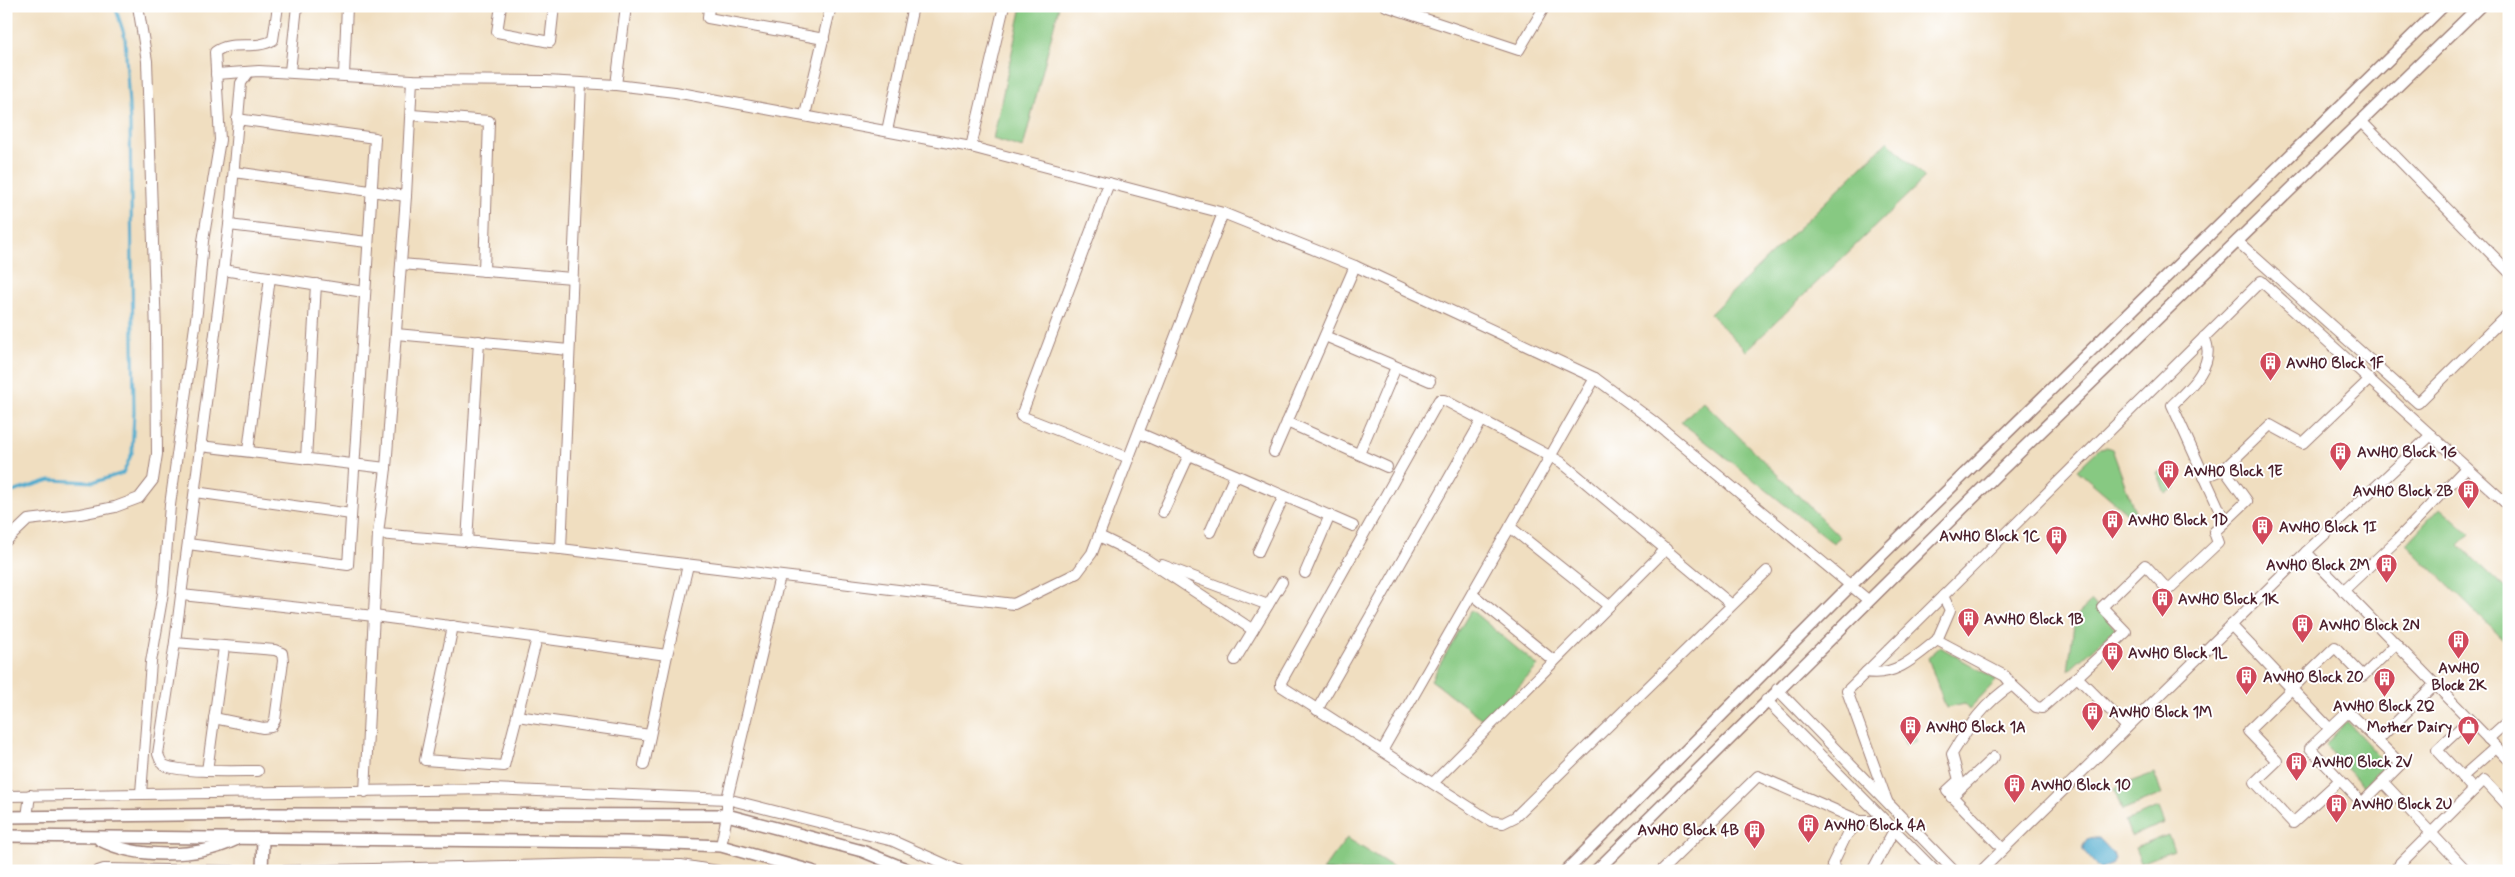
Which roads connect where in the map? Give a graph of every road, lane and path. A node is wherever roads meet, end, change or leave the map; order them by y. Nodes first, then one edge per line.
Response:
1 (138, 6) edge
2 (278, 6) edge
3 (297, 6) edge
4 (347, 6) edge
5 (501, 6) edge
6 (554, 6) edge
7 (626, 6) edge
8 (709, 6) edge
9 (831, 6) edge
10 (913, 6) edge
11 (1004, 6) edge
12 (1386, 6) edge
13 (1545, 6) edge
14 (2443, 6) edge
15 (2480, 6) edge
16 (824, 39) junction
17 (290, 72) junction
18 (248, 73) junction
19 (216, 74) junction
20 (344, 75) junction
21 (412, 80) junction
22 (581, 83) junction
23 (616, 85) junction
24 (412, 115) junction
25 (805, 115) junction
26 (237, 119) junction
27 (2361, 121) junction
28 (888, 130) junction
29 (971, 146) junction
30 (234, 172) junction
31 (1109, 183) junction
32 (370, 191) junction
33 (406, 196) junction
34 (1223, 213) junction
35 (229, 225) junction
36 (2237, 241) junction
37 (367, 242) junction
38 (401, 264) junction
39 (1356, 266) junction
40 (223, 270) junction
41 (484, 271) junction
42 (2509, 272) edge
43 (270, 277) junction
44 (572, 278) junction
45 (316, 284) junction
46 (364, 292) junction
47 (2509, 313) edge
48 (396, 334) junction
49 (1325, 336) junction
50 (2204, 337) junction
51 (479, 342) junction
52 (569, 350) junction
53 (1396, 367) junction
54 (1595, 378) junction
55 (2370, 380) junction
56 (1430, 381) dead end
57 (1482, 420) junction
58 (1287, 422) junction
59 (1138, 433) junction
60 (2430, 435) junction
61 (200, 446) junction
62 (248, 451) junction
63 (1274, 452) dead end
64 (1359, 454) junction
65 (1189, 455) junction
66 (1551, 456) junction
67 (1129, 458) junction
68 (306, 459) junction
69 (354, 464) junction
70 (1387, 467) dead end
71 (386, 468) junction
72 (2466, 468) junction
73 (2224, 469) junction
74 (1235, 475) junction
75 (2204, 477) junction
76 (195, 492) junction
77 (1284, 496) junction
78 (2509, 506) edge
79 (1163, 512) dead end
80 (351, 514) junction
81 (1330, 515) junction
82 (2225, 522) junction
83 (1354, 526) dead end
84 (1510, 526) junction
85 (1210, 532) dead end
86 (378, 534) junction
87 (1099, 536) junction
88 (6, 541) edge
89 (467, 542) junction
90 (188, 544) junction
91 (561, 549) junction
92 (1666, 549) junction
93 (1258, 552) dead end
94 (2306, 552) junction
95 (1144, 558) junction
96 (688, 565) junction
97 (1767, 571) dead end
98 (1305, 573) dead end
99 (780, 576) junction
100 (1282, 582) dead end
101 (1852, 584) junction
102 (2343, 591) junction
103 (182, 594) junction
104 (1472, 594) junction
105 (1943, 596) junction
106 (1868, 600) junction
107 (1732, 604) junction
108 (1268, 605) junction
109 (1609, 606) junction
110 (374, 616) junction
111 (2231, 625) junction
112 (453, 626) junction
113 (1253, 630) junction
114 (537, 638) junction
115 (1938, 640) junction
116 (176, 642) junction
117 (2396, 644) junction
118 (224, 647) junction
119 (666, 655) junction
120 (1235, 660) dead end
121 (1554, 661) junction
122 (1866, 672) junction
123 (2077, 677) junction
124 (2435, 684) junction
125 (2012, 685) junction
126 (1777, 689) junction
127 (2291, 690) junction
128 (1766, 700) junction
129 (1317, 710) junction
130 (517, 716) junction
131 (214, 718) junction
132 (2470, 720) junction
133 (2509, 720) edge
134 (2127, 727) junction
135 (2330, 729) junction
136 (650, 735) junction
137 (2377, 741) junction
138 (2492, 743) junction
139 (1382, 751) junction
140 (1994, 757) dead end
141 (2509, 760) edge
142 (644, 765) dead end
143 (207, 770) junction
144 (258, 771) dead end
145 (2462, 778) junction
146 (2340, 780) junction
147 (1433, 782) junction
148 (2383, 782) junction
149 (2474, 790) junction
150 (365, 792) junction
151 (141, 793) junction
152 (30, 795) junction
153 (6, 796) edge
154 (1951, 797) junction
155 (727, 799) junction
156 (1887, 801) junction
157 (2509, 807) edge
158 (727, 815) junction
159 (6, 817) edge
160 (27, 817) junction
161 (1886, 820) junction
162 (1860, 821) junction
163 (1894, 830) junction
164 (2431, 832) junction
165 (6, 836) edge
166 (263, 839) junction
167 (721, 846) junction
168 (2003, 849) junction
169 (600, 868) edge
170 (618, 868) edge
171 (98, 871) edge
172 (232, 871) edge
173 (262, 871) edge
174 (284, 871) edge
175 (718, 871) edge
176 (812, 871) edge
177 (911, 871) edge
178 (960, 871) edge
179 (1566, 871) edge
180 (1596, 871) edge
181 (1661, 871) edge
182 (1838, 871) edge
183 (1872, 871) edge
184 (1935, 871) edge
185 (1954, 871) edge
186 (1980, 871) edge
187 (2393, 871) edge
188 (2467, 871) edge

1 - 88 street
2 - 19 street
3 - 17 street
4 - 20 street
5 - 6 street
7 - 23 street
8 - 16 street
9 - 16 street
10 - 28 street
11 - 29 street
12 - 13 street
14 - 101 street
15 - 27 street
16 - 25 street
17 - 18 street
17 - 20 street
18 - 19 street
18 - 26 street
19 - 151 street
20 - 21 street
21 - 22 street
21 - 24 street
22 - 23 street
22 - 44 street
23 - 25 street
24 - 33 street
24 - 41 street
25 - 28 street
26 - 30 street
26 - 32 street
27 - 36 street
27 - 42 street
28 - 29 street
29 - 31 street
30 - 32 street
30 - 35 street
31 - 34 street
31 - 67 street
32 - 33 street
32 - 37 street
33 - 38 street
34 - 39 street
34 - 59 street
35 - 37 street
35 - 40 street
36 - 47 street
36 - 106 street
37 - 46 street
38 - 41 street
38 - 48 street
39 - 49 street
39 - 54 street
40 - 43 street
40 - 61 street
41 - 44 street
43 - 45 street
43 - 62 street
44 - 52 street
45 - 46 street
45 - 68 street
46 - 69 street
48 - 51 street
48 - 71 street
49 - 53 street
49 - 58 street
50 - 55 street
50 - 75 street
50 - 105 street
51 - 52 street
51 - 89 street
52 - 91 street
53 - 56 street
53 - 64 street
54 - 66 street
54 - 101 street
55 - 60 street
55 - 73 street
57 - 66 street
57 - 129 street
57 - 129 street
58 - 63 street
58 - 64 street
59 - 65 street
59 - 67 street
60 - 72 street
60 - 94 street
61 - 62 street
61 - 76 street
62 - 68 street
64 - 70 street
65 - 74 street
65 - 79 street
66 - 84 street
66 - 92 street
67 - 87 street
68 - 69 street
69 - 71 street
69 - 80 street
71 - 86 street
72 - 78 street
72 - 102 street
73 - 75 street
73 - 82 street
74 - 77 street
74 - 85 street
75 - 82 street
76 - 80 street
76 - 90 street
77 - 81 street
77 - 93 street
80 - 90 street
81 - 83 street
81 - 98 street
82 - 123 street
84 - 104 street
84 - 109 street
86 - 89 street
86 - 110 street
87 - 95 street
87 - 99 street
89 - 91 street
90 - 103 street
91 - 96 street
92 - 107 street
92 - 109 street
94 - 102 street
94 - 111 street
95 - 108 street
95 - 113 street
96 - 99 street
96 - 119 street
97 - 107 street
99 - 155 street
100 - 108 street
101 - 106 street
101 - 179 street
102 - 117 street
103 - 110 street
103 - 116 street
104 - 121 street
104 - 139 street
105 - 115 street
105 - 122 street
106 - 126 street
107 - 147 street
108 - 113 street
109 - 121 street
110 - 112 street
110 - 150 street
111 - 127 street
111 - 134 street
112 - 114 street
112 - 130 street
113 - 120 street
114 - 119 street
114 - 130 street
115 - 122 street
115 - 125 street
116 - 118 street
116 - 143 street
117 - 124 street
117 - 127 street
118 - 131 street
118 - 131 street
119 - 136 street
121 - 147 street
122 - 156 street
123 - 125 street
123 - 134 street
124 - 132 street
124 - 137 street
125 - 154 street
126 - 128 street
126 - 156 street
127 - 135 street
127 - 146 street
128 - 161 street
128 - 180 street
129 - 139 street
130 - 136 street
131 - 143 street
132 - 138 street
132 - 145 street
133 - 138 street
134 - 168 street
135 - 137 street
135 - 146 street
136 - 142 street
137 - 148 street
138 - 141 street
138 - 145 street
139 - 147 street
140 - 154 street
143 - 144 street
145 - 149 street
146 - 148 street
148 - 164 street
149 - 157 street
149 - 164 street
150 - 151 street
150 - 155 street
151 - 152 street
152 - 153 street
152 - 160 street
154 - 168 street
155 - 158 street
155 - 178 street
156 - 185 street
158 - 160 street
158 - 167 street
158 - 177 street
159 - 160 street
161 - 162 street
161 - 163 street
162 - 181 street
162 - 182 street
163 - 183 street
163 - 184 street
164 - 187 street
164 - 188 street
165 - 166 street
166 - 167 street
166 - 173 street
167 - 176 street
168 - 186 street
169 - 170 street
169 - 174 street
170 - 175 street
171 - 172 street

